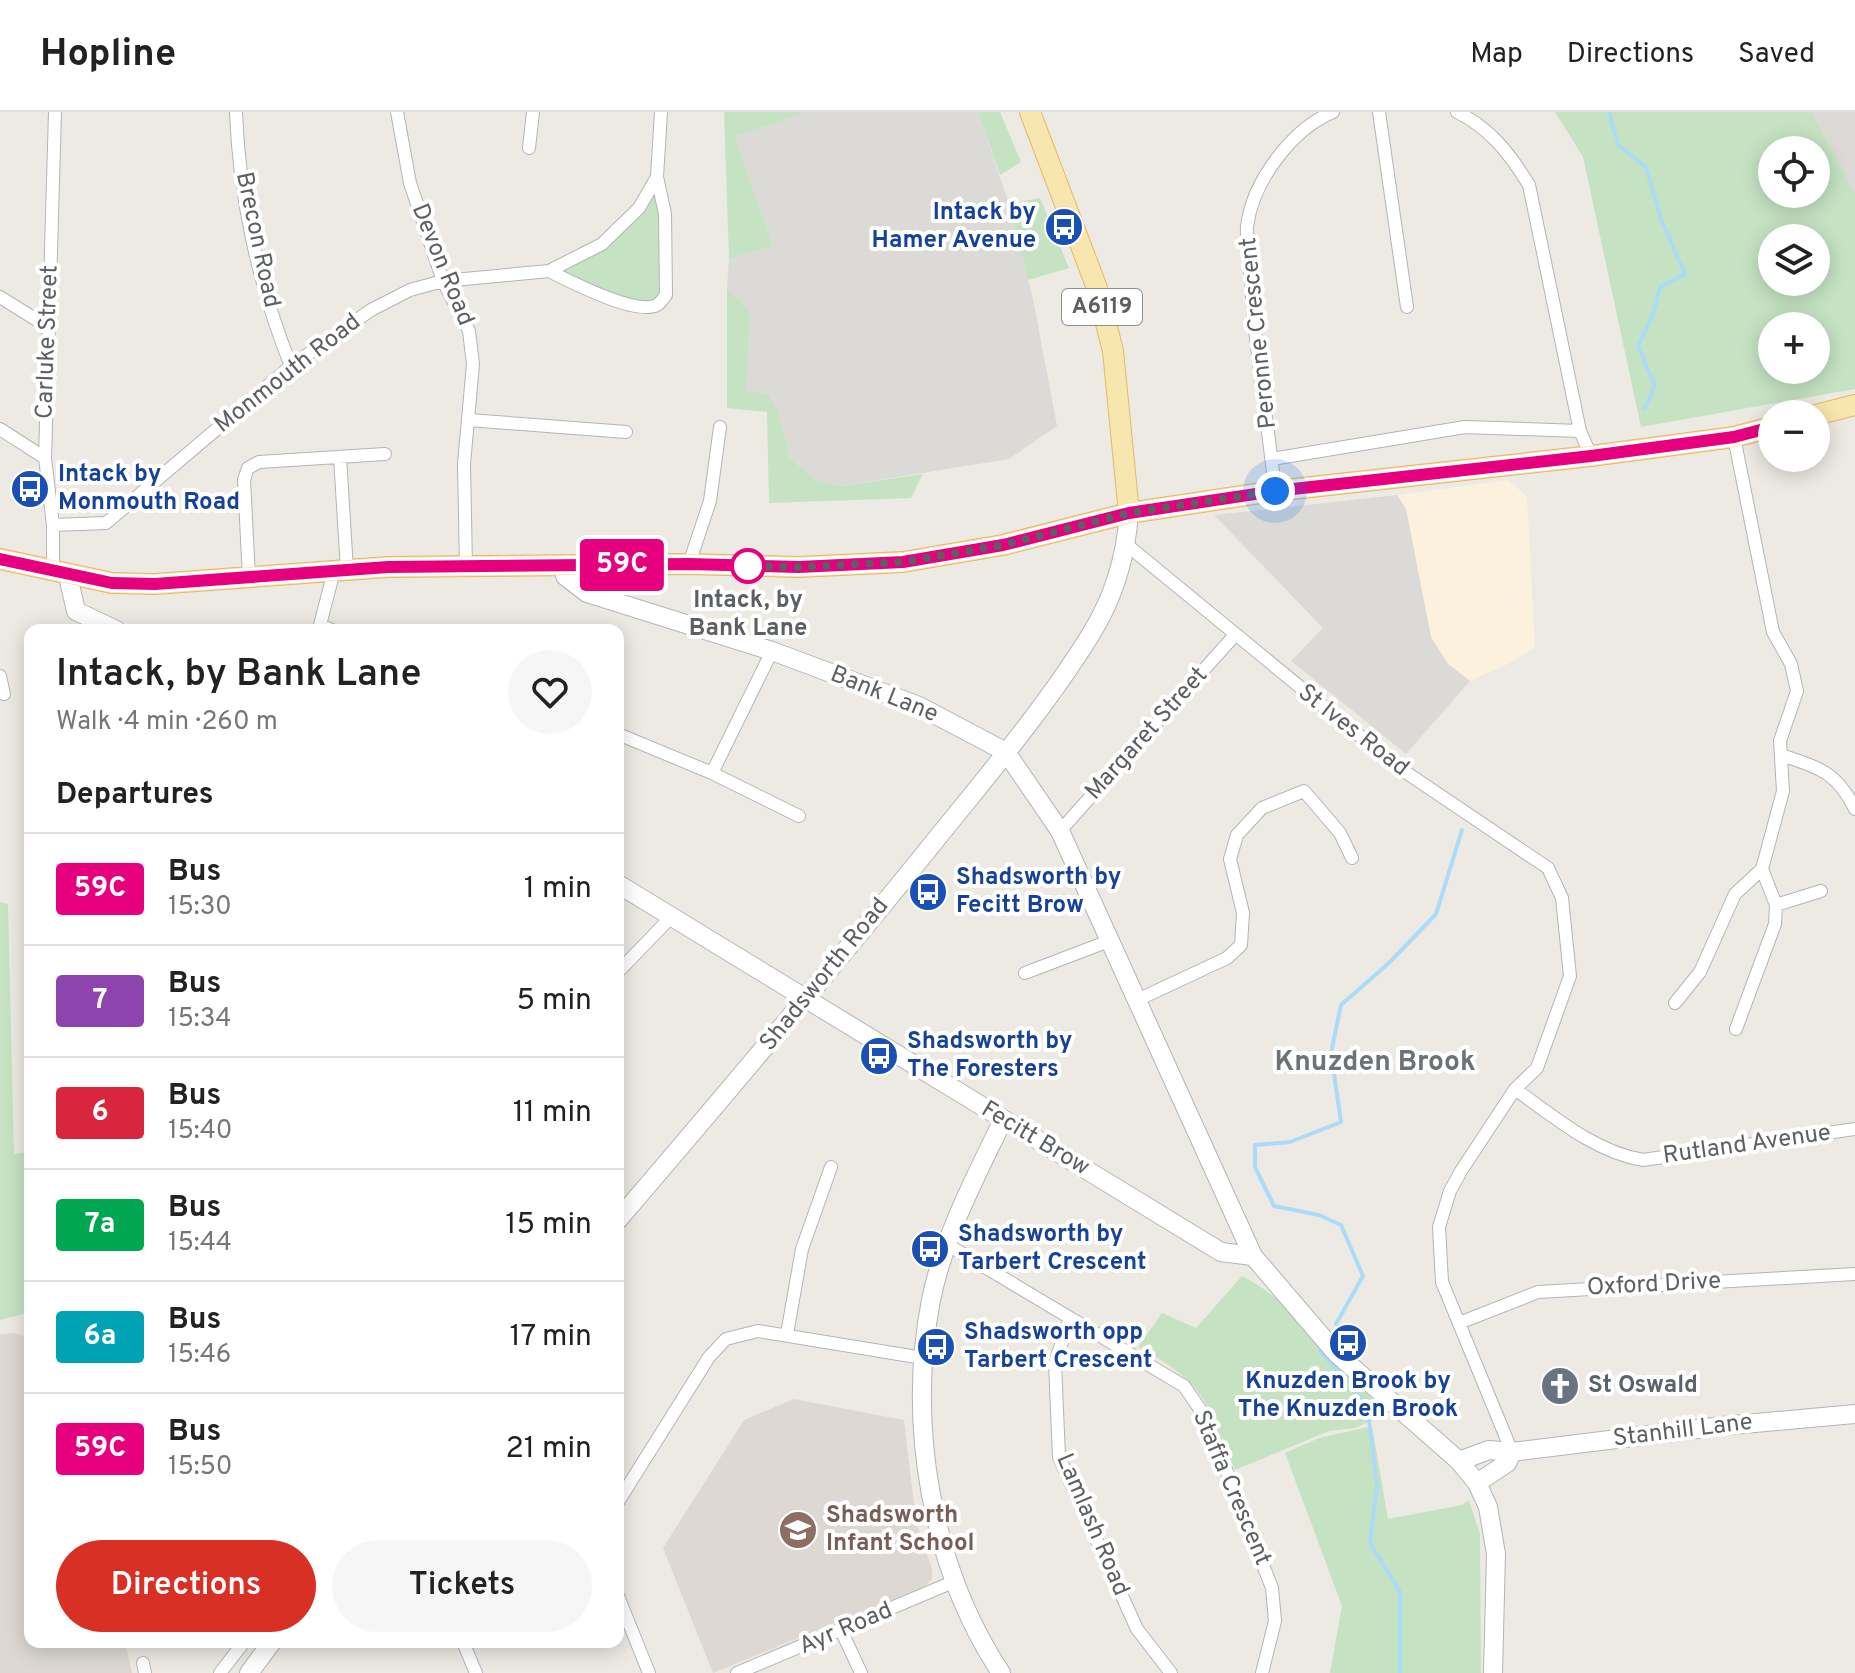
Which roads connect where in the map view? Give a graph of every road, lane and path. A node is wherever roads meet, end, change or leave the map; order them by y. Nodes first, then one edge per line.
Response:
1 (55, 112) edge
2 (236, 112) edge
3 (397, 112) edge
4 (533, 112) edge
5 (661, 112) edge
6 (1031, 112) edge
7 (1333, 112) edge
8 (1379, 112) edge
9 (1457, 112) edge
10 (529, 148) dead end
11 (657, 177) junction
12 (549, 271) junction
13 (443, 281) junction
14 (0, 297) edge
15 (1407, 307) dead end
16 (48, 327) junction
17 (291, 366) junction
18 (1855, 405) edge
19 (1830, 411) edge
20 (469, 420) junction
21 (720, 427) dead end
22 (0, 429) edge
23 (1580, 431) junction
24 (1758, 431) edge
25 (626, 432) dead end
26 (1734, 437) junction
27 (385, 454) dead end
28 (1591, 456) junction
29 (340, 457) junction
30 (45, 458) junction
31 (1272, 459) junction
32 (1275, 491) junction
33 (1129, 513) junction
34 (53, 525) junction
35 (1127, 545) junction
36 (0, 559) edge
37 (689, 564) junction
38 (564, 566) junction
39 (466, 567) junction
40 (340, 570) junction
41 (60, 574) junction
42 (249, 578) junction
43 (103, 624) edge
44 (320, 624) edge
45 (1234, 636) junction
46 (772, 651) junction
47 (0, 676) edge
48 (4, 694) dead end
49 (624, 736) edge
50 (1006, 752) junction
51 (1781, 755) junction
52 (712, 773) junction
53 (1855, 809) edge
54 (799, 816) dead end
55 (1060, 831) junction
56 (1352, 858) dead end
57 (1762, 869) junction
58 (624, 887) edge
59 (1821, 891) dead end
60 (1776, 905) junction
61 (673, 915) junction
62 (1109, 941) junction
63 (624, 966) edge
64 (1025, 973) dead end
65 (809, 998) junction
66 (1135, 1001) junction
67 (1675, 1003) dead end
68 (1736, 1029) dead end
69 (1515, 1089) junction
70 (1003, 1120) junction
71 (1855, 1129) edge
72 (831, 1167) dead end
73 (624, 1213) edge
74 (948, 1245) junction
75 (1253, 1256) junction
76 (1855, 1274) edge
77 (1070, 1318) junction
78 (1459, 1323) junction
79 (787, 1334) junction
80 (923, 1358) junction
81 (1855, 1414) edge
82 (1512, 1452) junction
83 (1459, 1461) junction
84 (1477, 1483) junction
85 (624, 1493) edge
86 (953, 1582) junction
87 (624, 1611) edge
88 (842, 1632) junction
89 (239, 1648) edge
90 (268, 1648) edge
91 (466, 1648) edge
92 (220, 1673) edge
93 (249, 1673) edge
94 (476, 1673) edge
95 (649, 1673) edge
96 (737, 1673) edge
97 (861, 1673) edge
98 (1001, 1673) edge
99 (1171, 1673) edge
100 (1262, 1673) edge
101 (1493, 1673) edge

1 - 16 street, Carluke Street
2 - 17 street, Brecon Road
3 - 13 street, Devon Road
4 - 10 street
5 - 11 street, Monmouth Road
6 - 33 main road, A6119
7 - 31 street, Peronne Crescent
8 - 15 street
9 - 23 street
11 - 12 street, Monmouth Road
11 - 12 street, Monmouth Road
12 - 13 street, Monmouth Road
13 - 17 street, Monmouth Road
13 - 20 street, Devon Road
14 - 16 street
16 - 30 street, Carluke Street
17 - 34 street, Monmouth Road
18 - 19 main road
20 - 25 street
20 - 39 street, Devon Road
21 - 37 street
22 - 30 street
23 - 28 street
23 - 31 street
24 - 26 main road
26 - 28 main road
26 - 51 street
27 - 29 street
28 - 32 main road
29 - 40 street
29 - 42 street
30 - 34 street, Carluke Street
31 - 32 street, Peronne Crescent
32 - 33 main road
33 - 35 main road, Shadsworth Road
33 - 37 main road
34 - 41 street, Carluke Street
35 - 45 street, St Ives Road
35 - 50 main road, Shadsworth Road
36 - 41 main road
37 - 38 main road
38 - 39 main road
38 - 46 main road, Bank Lane
39 - 40 main road
40 - 42 main road
40 - 44 street
41 - 42 main road
41 - 43 main road
45 - 55 street, Margaret Street
45 - 69 street, St Ives Road
46 - 50 main road, Bank Lane
46 - 52 street
47 - 48 street
49 - 52 street
50 - 55 main road, Bank Lane
50 - 65 main road, Shadsworth Road
51 - 53 street
51 - 57 street
52 - 54 street
55 - 62 main road, Bank Lane
56 - 66 street
57 - 60 street
57 - 67 street
58 - 61 main road, Fecitt Brow
59 - 60 street
60 - 68 street
61 - 63 street
61 - 65 main road, Fecitt Brow
62 - 64 street
62 - 66 main road, Bank Lane
65 - 70 main road, Fecitt Brow
65 - 73 main road, Shadsworth Road
66 - 75 main road, Bank Lane
69 - 71 street, Rutland Avenue
69 - 78 street, St Ives Road
70 - 74 main road
70 - 75 main road, Fecitt Brow
72 - 79 street
74 - 77 street, Staffa Crescent
74 - 80 main road
75 - 83 main road
76 - 78 street, Oxford Drive
77 - 99 street, Lamlash Road
77 - 100 street, Staffa Crescent
78 - 82 street, St Ives Road
79 - 80 street
79 - 85 street
80 - 86 main road
81 - 82 main road, Stanhill Lane
82 - 83 main road, Stanhill Lane
82 - 84 main road
83 - 84 main road
84 - 101 main road
86 - 88 street, Ayr Road
86 - 98 main road
87 - 95 street
88 - 96 street, Ayr Road
88 - 97 street
89 - 92 street
90 - 93 main road
91 - 94 street

